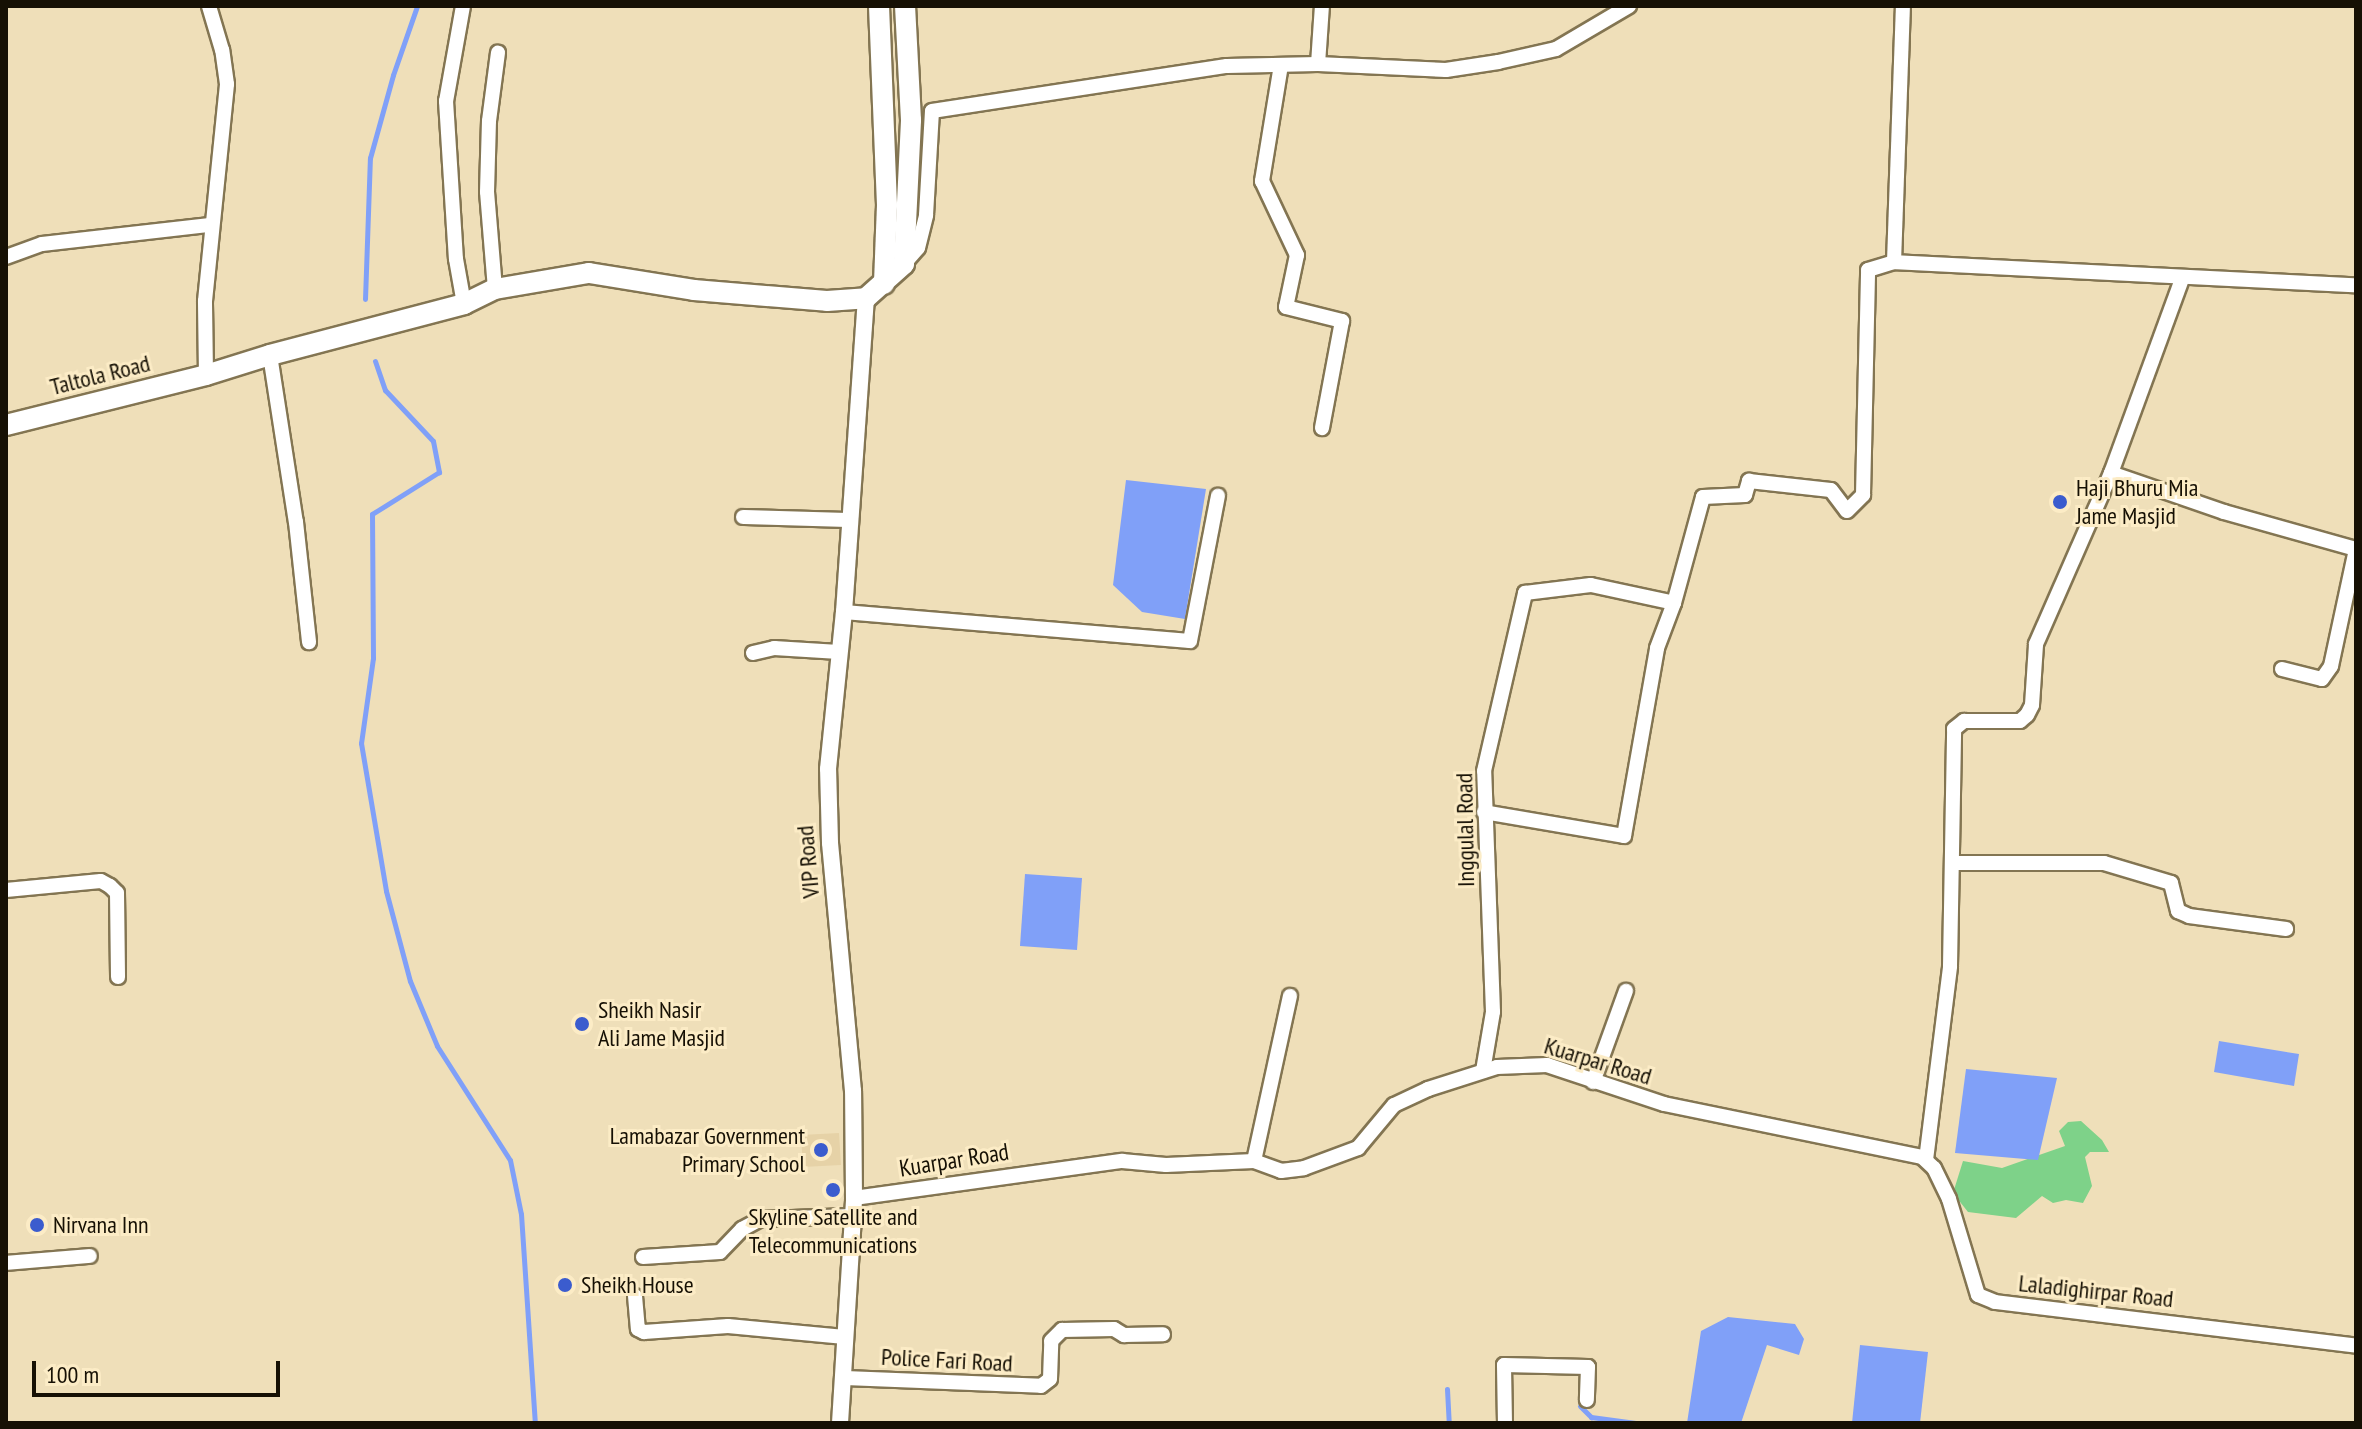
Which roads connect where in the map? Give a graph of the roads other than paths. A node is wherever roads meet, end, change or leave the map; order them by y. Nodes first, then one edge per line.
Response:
1 (209, 6) edge
2 (463, 6) edge
3 (879, 6) edge
4 (905, 6) edge
5 (1322, 6) edge
6 (1629, 6) edge
7 (1903, 6) edge
8 (498, 53) dead end
9 (1318, 64) junction
10 (1281, 65) junction
11 (210, 225) junction
12 (6, 257) edge
13 (1894, 262) junction
14 (904, 264) junction
15 (2182, 279) junction
16 (884, 284) junction
17 (2356, 285) edge
18 (495, 289) junction
19 (866, 298) junction
20 (464, 304) junction
21 (270, 355) junction
22 (206, 375) junction
23 (6, 425) edge
24 (1322, 428) dead end
25 (2111, 473) junction
26 (1218, 496) dead end
27 (743, 517) dead end
28 (849, 520) junction
29 (2356, 549) edge
30 (1674, 603) junction
31 (844, 612) junction
32 (309, 642) dead end
33 (839, 652) junction
34 (753, 653) dead end
35 (2282, 669) dead end
36 (1484, 812) junction
37 (1952, 863) junction
38 (6, 890) edge
39 (2286, 929) dead end
40 (118, 977) dead end
41 (1626, 991) dead end
42 (1290, 996) dead end
43 (1483, 1071) junction
44 (1593, 1082) junction
45 (1926, 1160) junction
46 (1254, 1161) junction
47 (854, 1198) junction
48 (853, 1216) junction
49 (90, 1256) dead end
50 (643, 1257) dead end
51 (6, 1263) edge
52 (635, 1296) dead end
53 (1163, 1334) dead end
54 (844, 1337) junction
55 (2356, 1346) edge
56 (845, 1378) junction
57 (1587, 1400) dead end
58 (840, 1423) edge
59 (1505, 1423) edge

1 - 11 street
2 - 20 street
3 - 16 main road
4 - 14 main road
5 - 9 street
6 - 9 street
7 - 13 street
8 - 18 street
9 - 10 street
10 - 14 street
10 - 24 street
11 - 12 street
11 - 22 street
13 - 15 street
13 - 30 street
14 - 16 main road
15 - 17 street
15 - 25 street
16 - 19 main road
18 - 19 main road, Taltola Road
18 - 20 main road, Taltola Road
19 - 28 street, VIP Road
20 - 21 main road, Taltola Road
21 - 22 main road, Taltola Road
21 - 32 street
22 - 23 main road, Taltola Road
25 - 29 street
25 - 37 street
26 - 31 street
27 - 28 street
28 - 31 street, VIP Road
29 - 35 street
30 - 36 street, Inggulal Road
30 - 36 street
31 - 33 street, VIP Road
33 - 34 street
33 - 47 street, VIP Road
36 - 43 street, Inggulal Road
37 - 39 street
37 - 45 street
38 - 40 street
41 - 44 street
42 - 46 street
43 - 44 street, Kuarpar Road
43 - 46 street, Kuarpar Road
44 - 45 street, Kuarpar Road
45 - 55 street, Laladighirpar Road
46 - 47 street, Kuarpar Road
47 - 48 street, VIP Road
48 - 50 street
48 - 54 street, VIP Road
49 - 51 street
52 - 54 street
53 - 56 street, Police Fari Road
54 - 56 street, VIP Road
56 - 58 street, VIP Road
57 - 59 street

